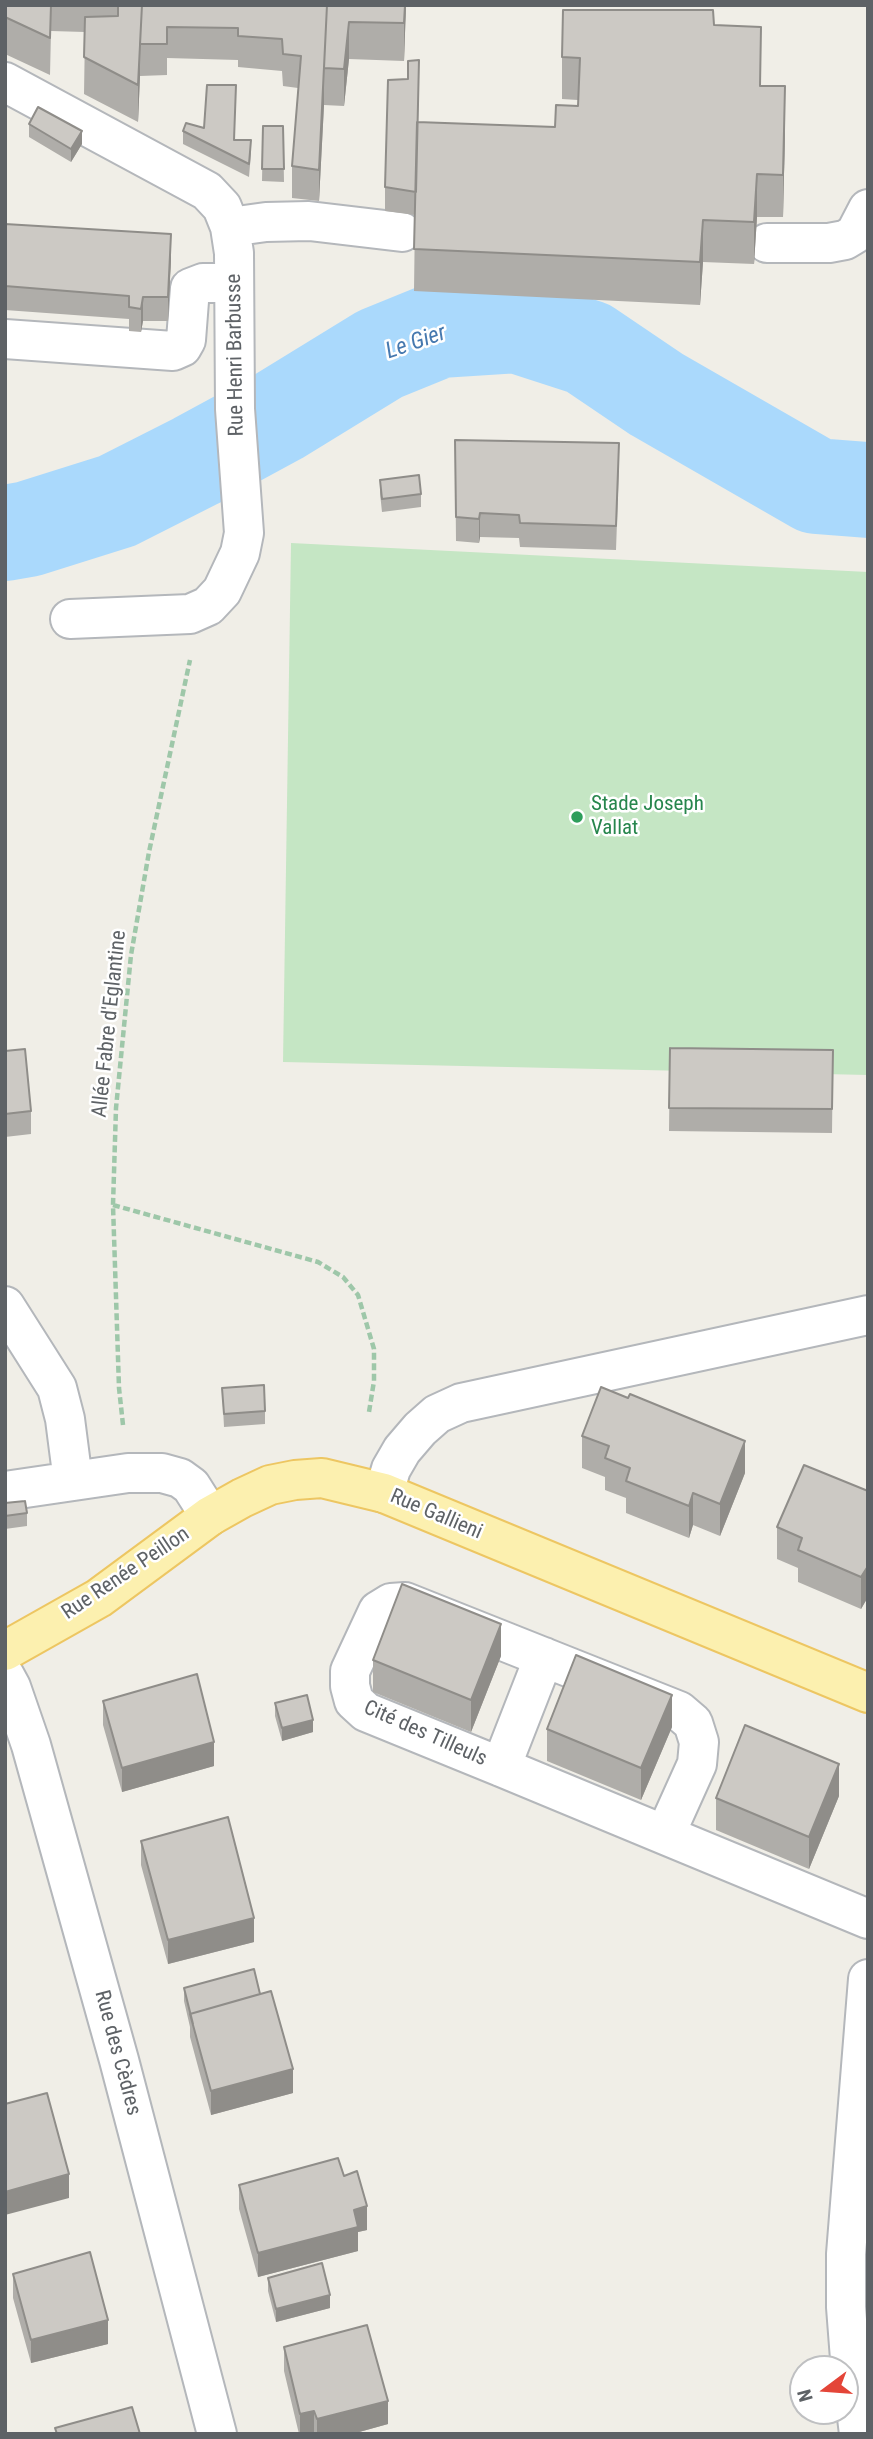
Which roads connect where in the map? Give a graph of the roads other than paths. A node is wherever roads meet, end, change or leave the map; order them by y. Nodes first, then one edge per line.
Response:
1 (5, 82) edge
2 (868, 209) edge
3 (230, 227) junction
4 (402, 232) dead end
5 (767, 243) dead end
6 (234, 283) junction
7 (5, 338) edge
8 (70, 618) dead end
9 (5, 1306) edge
10 (868, 1315) edge
11 (73, 1481) junction
12 (5, 1491) edge
13 (384, 1493) junction
14 (210, 1516) junction
15 (5, 1651) edge
16 (544, 1657) junction
17 (5, 1676) edge
18 (868, 1693) edge
19 (501, 1767) junction
20 (665, 1835) junction
21 (868, 1919) edge
22 (868, 1979) edge
23 (217, 2434) edge
24 (859, 2434) edge

1 - 3 street, Rue Henri Barbusse
2 - 5 street
3 - 4 street
3 - 6 street, Rue Henri Barbusse
6 - 7 street
6 - 8 street, Rue Henri Barbusse
9 - 11 street
10 - 13 street
11 - 12 street
11 - 14 street
13 - 14 main road, Rue Gallieni
13 - 18 main road, Rue Gallieni
14 - 15 main road, Rue Renée Peillon
16 - 19 street
16 - 19 street, Cité des Tilleuls
16 - 20 street, Cité des Tilleuls
17 - 23 street, Rue des Cèdres
19 - 20 street, Cité des Tilleuls
20 - 21 street, Cité des Tilleuls
22 - 24 street

